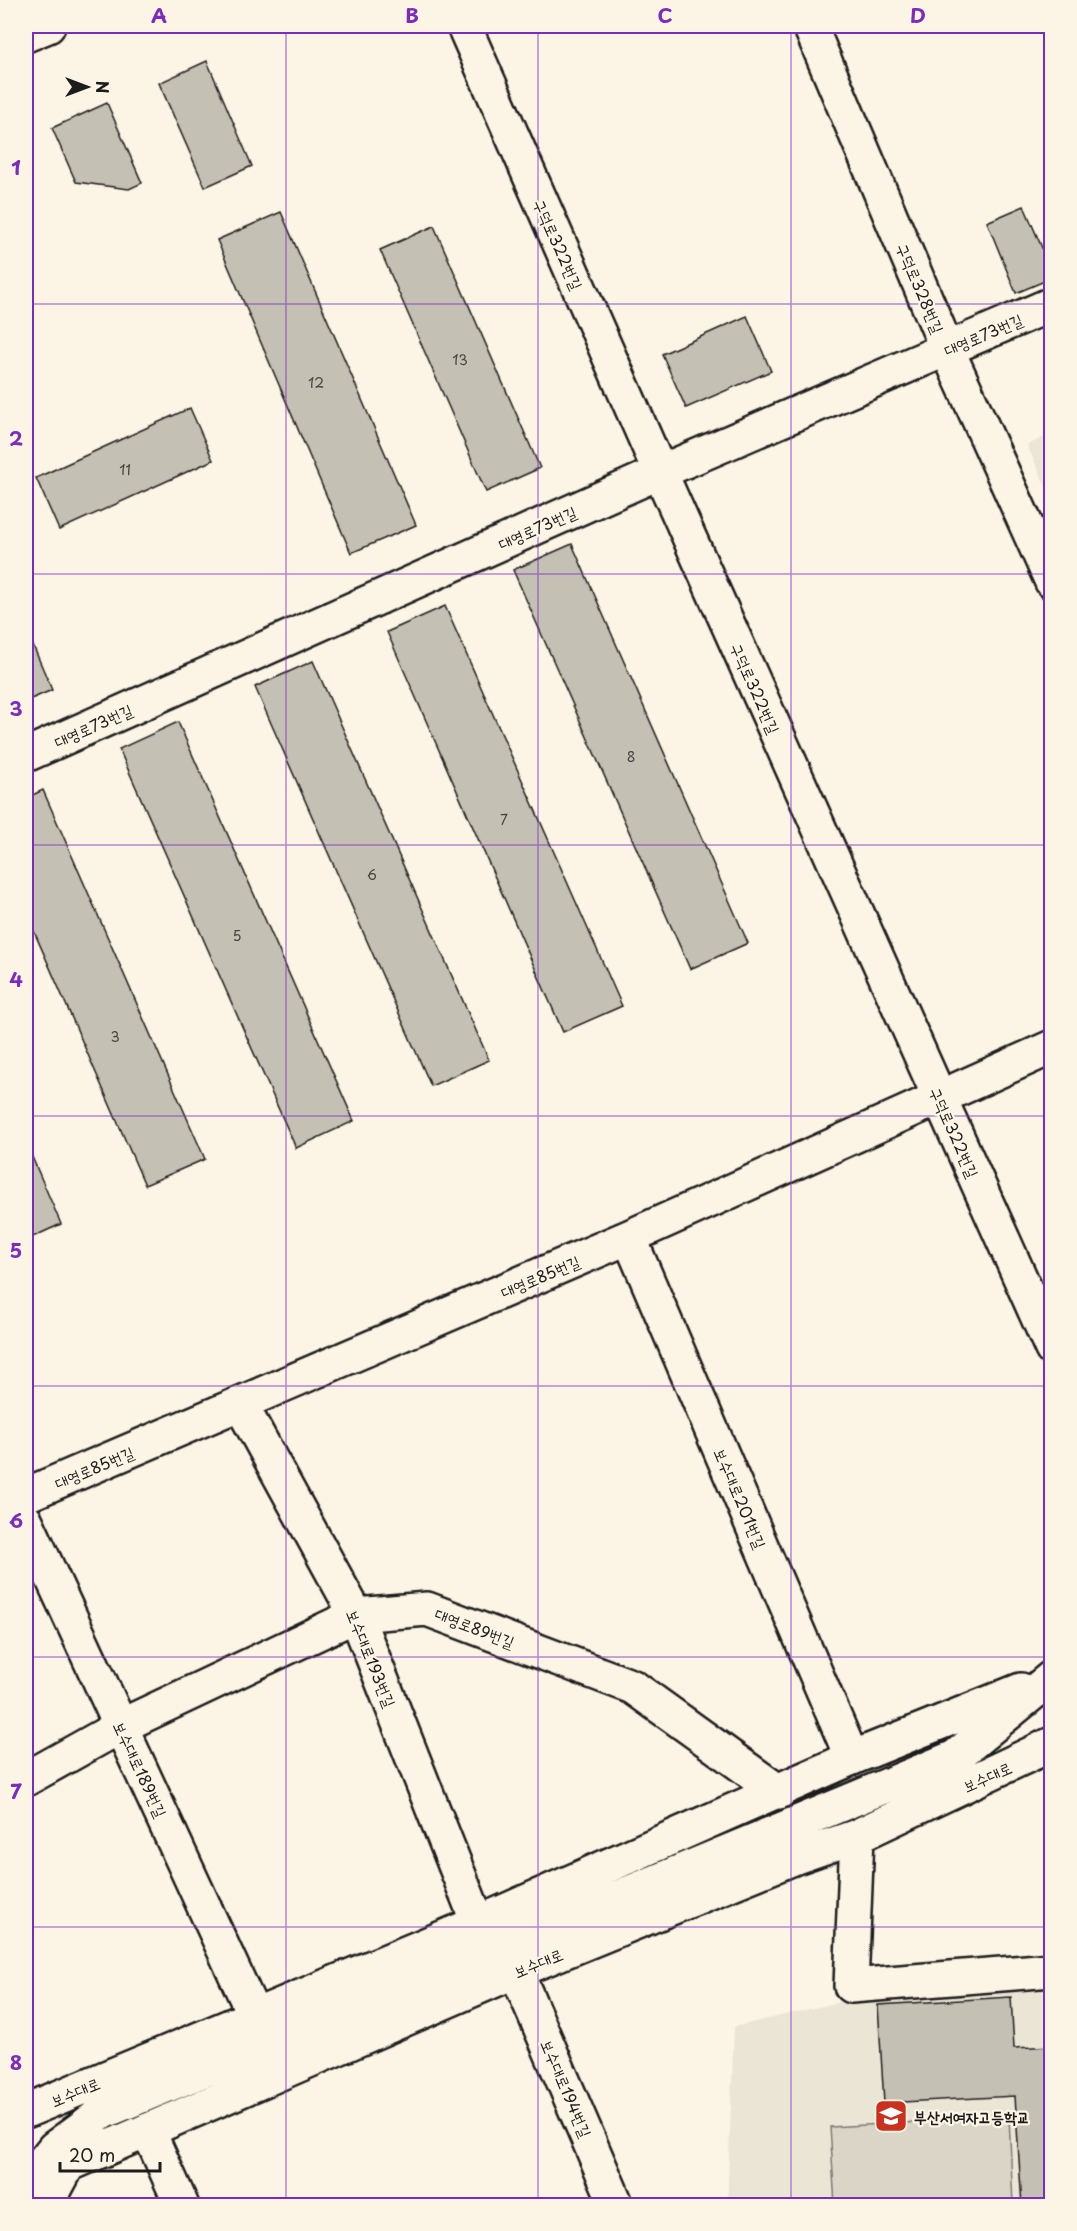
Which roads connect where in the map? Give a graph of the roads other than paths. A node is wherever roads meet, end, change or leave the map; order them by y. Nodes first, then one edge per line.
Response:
1 (48, 26) edge
2 (464, 26) edge
3 (810, 26) edge
4 (26, 36) edge
5 (1052, 304) edge
6 (947, 349) junction
7 (660, 472) junction
8 (1052, 582) edge
9 (26, 755) edge
10 (1052, 1047) edge
11 (939, 1097) junction
12 (629, 1237) junction
13 (1052, 1349) edge
14 (241, 1405) junction
15 (26, 1495) edge
16 (26, 1521) edge
17 (356, 1615) junction
18 (1051, 1677) edge
19 (121, 1726) junction
20 (1052, 1744) edge
21 (852, 1758) junction
22 (26, 1779) edge
23 (779, 1792) junction
24 (856, 1836) junction
25 (478, 1923) junction
26 (1052, 1970) edge
27 (516, 1971) junction
28 (255, 2017) junction
29 (26, 2111) edge
30 (147, 2130) junction
31 (47, 2189) edge
32 (182, 2205) edge
33 (617, 2205) edge

1 - 4 street
2 - 7 street, 구덕로322번길
3 - 6 street, 구덕로328번길
5 - 6 street, 대영로73번길
6 - 7 street, 대영로73번길
6 - 8 street, 구덕로328번길
7 - 9 street, 대영로73번길
7 - 11 street, 구덕로322번길
10 - 11 street, 대영로85번길
11 - 12 street, 대영로85번길
11 - 13 street, 구덕로322번길
12 - 14 street, 대영로85번길
12 - 21 street, 보수대로201번길
14 - 15 street, 대영로85번길
14 - 17 street, 보수대로193번길
16 - 19 street, 보수대로189번길
17 - 19 street, 대영로89번길
17 - 23 street, 대영로89번길
17 - 25 street, 보수대로193번길
18 - 21 street, 보수대로
18 - 31 street
19 - 22 street, 대영로89번길
19 - 28 street, 보수대로189번길
20 - 24 street, 보수대로
21 - 23 street, 보수대로
23 - 25 street, 보수대로
24 - 26 street
24 - 27 street, 보수대로
25 - 28 street, 보수대로
27 - 30 street, 보수대로
27 - 33 street, 보수대로194번길
28 - 29 street, 보수대로
30 - 31 street, 보수대로
30 - 32 street

